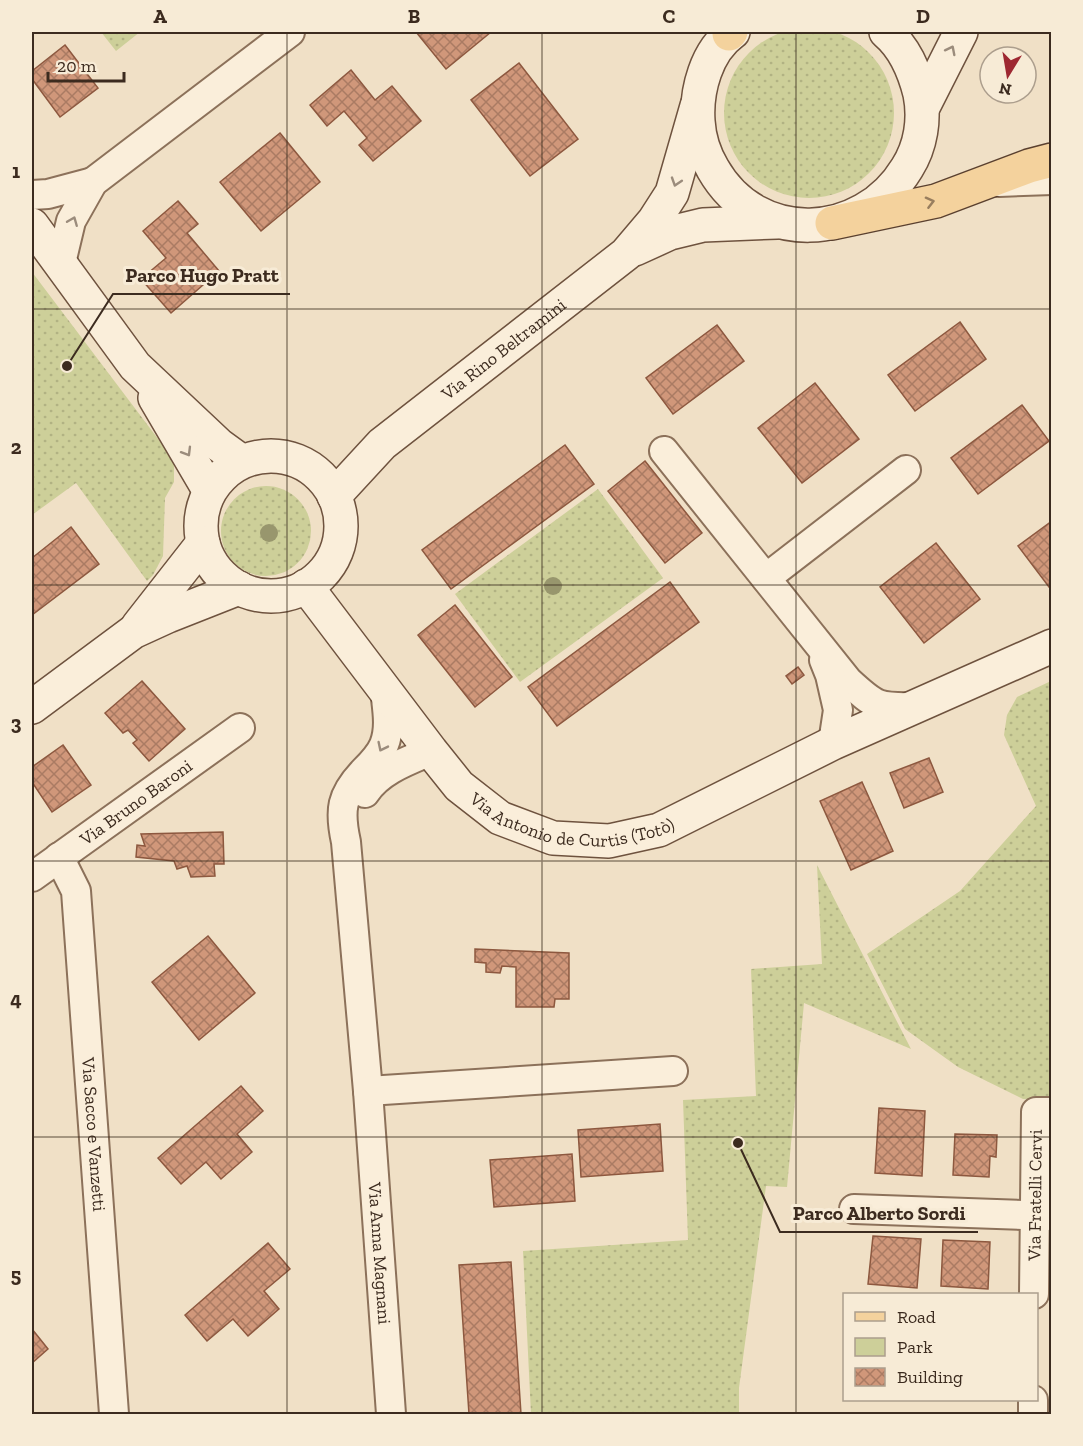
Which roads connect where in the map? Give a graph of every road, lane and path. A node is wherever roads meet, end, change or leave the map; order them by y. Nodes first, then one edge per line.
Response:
1 (290, 32) edge
2 (731, 32) edge
3 (886, 32) edge
4 (961, 32) edge
5 (697, 105) junction
6 (923, 107) junction
7 (1052, 160) edge
8 (1052, 180) edge
9 (93, 182) junction
10 (985, 183) junction
11 (32, 195) edge
12 (782, 222) junction
13 (832, 224) junction
14 (32, 225) edge
15 (626, 254) junction
16 (61, 263) junction
17 (135, 366) junction
18 (382, 444) junction
19 (664, 451) dead end
20 (241, 461) junction
21 (313, 470) junction
22 (906, 470) dead end
23 (209, 490) junction
24 (334, 496) junction
25 (203, 543) junction
26 (766, 578) junction
27 (306, 586) junction
28 (239, 588) junction
29 (133, 632) junction
30 (817, 644) junction
31 (1052, 646) edge
32 (848, 681) junction
33 (385, 690) junction
34 (32, 706) edge
35 (916, 707) junction
36 (240, 728) dead end
37 (844, 739) junction
38 (430, 751) junction
39 (346, 842) junction
40 (59, 857) junction
41 (32, 877) edge
42 (673, 1071) dead end
43 (368, 1091) junction
44 (1052, 1112) edge
45 (854, 1209) dead end
46 (1043, 1216) edge
47 (1034, 1293) edge
48 (114, 1414) edge
49 (391, 1414) edge

1 - 9 street
2 - 5 street, Via Rino Beltramini
3 - 6 street
6 -> 4 street
5 - 12 street
5 -> 15 street, Via Rino Beltramini
6 - 13 street
7 - 10 main road
8 - 10 street
9 - 11 street
16 -> 9 street
13 -> 10 main road
12 - 13 street
12 - 15 street, Via Rino Beltramini
14 - 16 street
15 - 18 street, Via Rino Beltramini
16 - 17 street
17 - 20 street
17 -> 23 street
18 - 21 street, Via Rino Beltramini
18 - 24 street, Via Rino Beltramini
19 - 26 street
20 - 21 street
20 - 23 street
21 - 24 street
22 - 26 street
23 - 25 street
24 - 27 street
25 - 28 street
25 - 29 street
26 - 30 street
27 - 28 street
27 - 33 street, Via Antonio de Curtis (Totò)
28 - 29 street
29 - 34 street
30 - 32 street
30 - 37 street
31 - 35 street, Via Antonio de Curtis (Totò)
32 - 35 street
32 - 37 street
33 - 38 street, Via Antonio de Curtis (Totò)
33 -> 39 street, Via Anna Magnani
35 - 37 street, Via Antonio de Curtis (Totò)
36 - 40 street, Via Bruno Baroni
37 - 38 street, Via Antonio de Curtis (Totò)
38 - 39 street, Via Anna Magnani
39 - 43 street, Via Anna Magnani
40 - 41 street, Via Bruno Baroni
40 - 48 street, Via Sacco e Vanzetti
42 - 43 street
43 - 49 street, Via Anna Magnani
44 - 46 street, Via Fratelli Cervi
45 - 46 street
46 - 47 street, Via Fratelli Cervi

